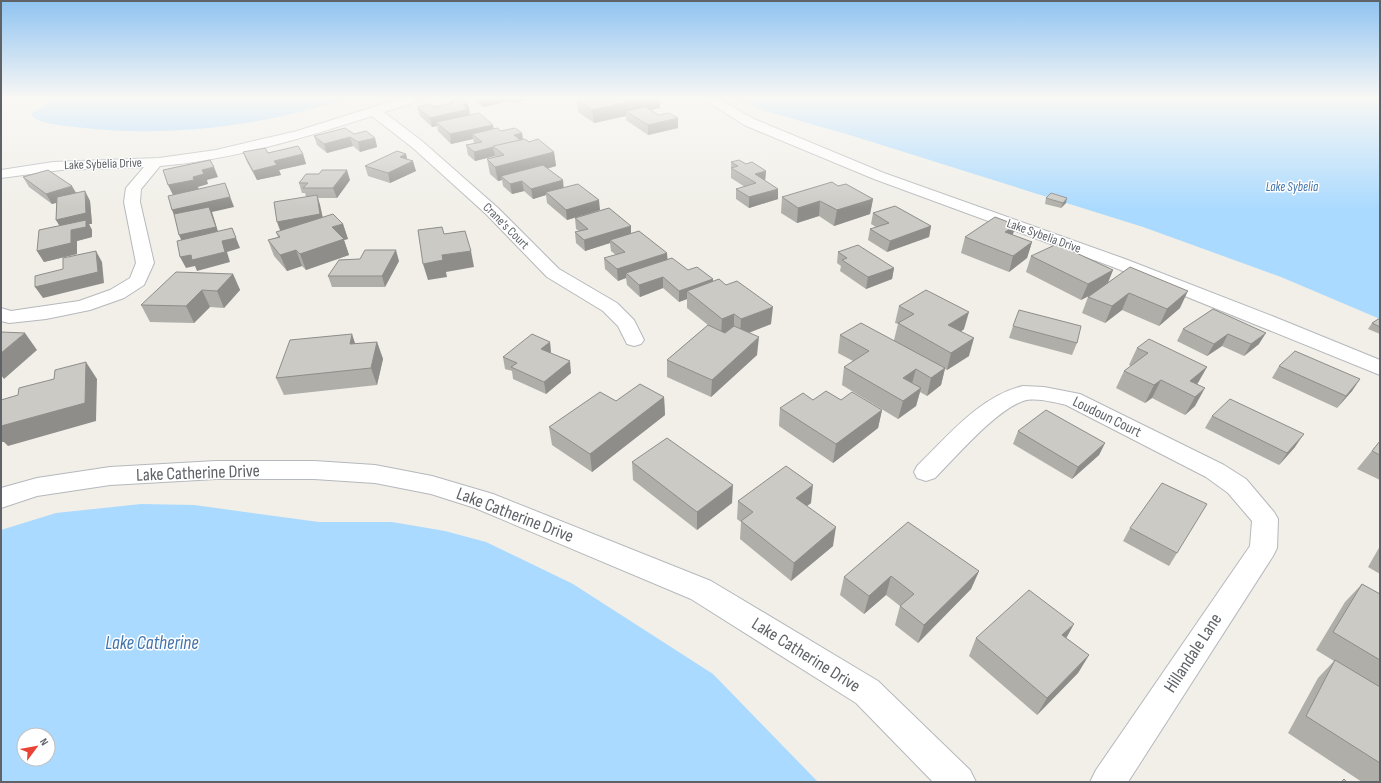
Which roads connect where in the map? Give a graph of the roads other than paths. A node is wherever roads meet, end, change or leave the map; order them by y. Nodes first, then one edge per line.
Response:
1 (286, 136) edge
2 (406, 136) edge
3 (782, 136) edge
4 (155, 163) junction
5 (1, 174) edge
6 (1, 314) edge
7 (634, 340) dead end
8 (1380, 368) edge
9 (926, 472) dead end
10 (1, 498) edge
11 (1265, 519) joint
12 (958, 782) edge
13 (1108, 782) edge

1 - 4 street, Lake Sybelia Drive
2 - 7 street, Crane's Court
3 - 8 street, Lake Sybelia Drive
4 - 5 street, Lake Sybelia Drive
4 - 6 street
9 - 11 street, Loudoun Court
10 - 12 street, Lake Catherine Drive
11 - 13 street, Hillandale Lane

